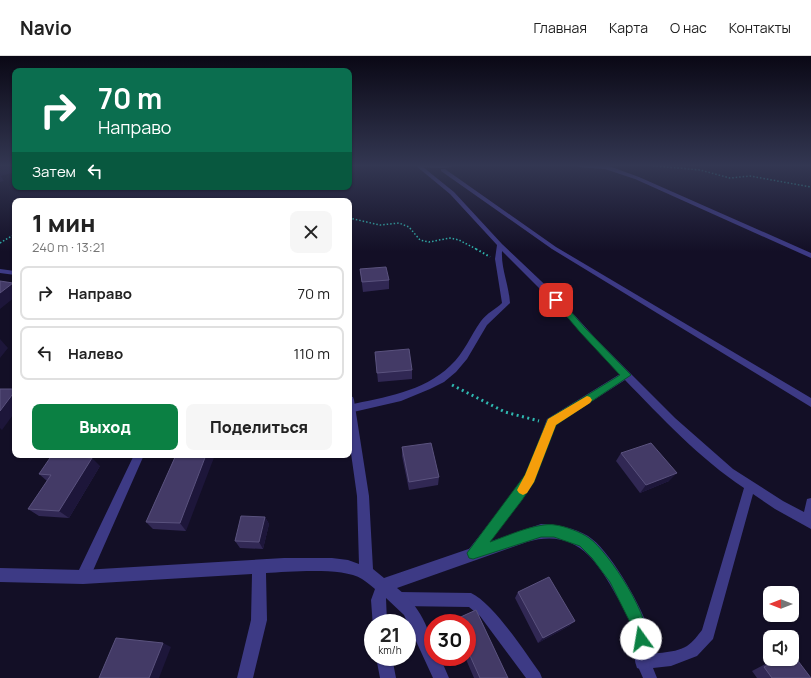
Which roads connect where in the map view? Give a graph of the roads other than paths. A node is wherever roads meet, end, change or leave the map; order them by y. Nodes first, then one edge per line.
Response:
1 (451, 194) edge
2 (483, 194) edge
3 (671, 194) edge
4 (500, 245) junction
5 (811, 256) edge
6 (0, 271) edge
7 (12, 273) edge
8 (626, 375) junction
9 (811, 403) edge
10 (352, 405) edge
11 (352, 427) edge
12 (138, 458) edge
13 (750, 486) junction
14 (811, 503) edge
15 (810, 522) edge
16 (473, 553) junction
17 (259, 567) junction
18 (366, 573) junction
19 (0, 575) edge
20 (83, 577) junction
21 (383, 586) junction
22 (399, 599) junction
23 (379, 614) edge
24 (643, 662) junction
25 (386, 666) edge
26 (245, 678) edge
27 (388, 678) edge
28 (441, 678) edge
29 (535, 678) edge
30 (650, 678) edge

1 - 4 lane
2 - 9 lane
3 - 5 lane
4 - 8 lane
4 - 10 lane
6 - 7 street
8 - 13 lane
8 - 16 lane
11 - 18 street
12 - 20 lane
13 - 15 lane
13 - 24 lane
14 - 15 lane
16 - 21 street
16 - 24 street
17 - 18 street
17 - 20 street
17 - 26 street
18 - 21 street
19 - 20 street
21 - 22 street
21 - 23 street
22 - 28 street
22 - 29 lane
24 - 30 lane
25 - 27 street

